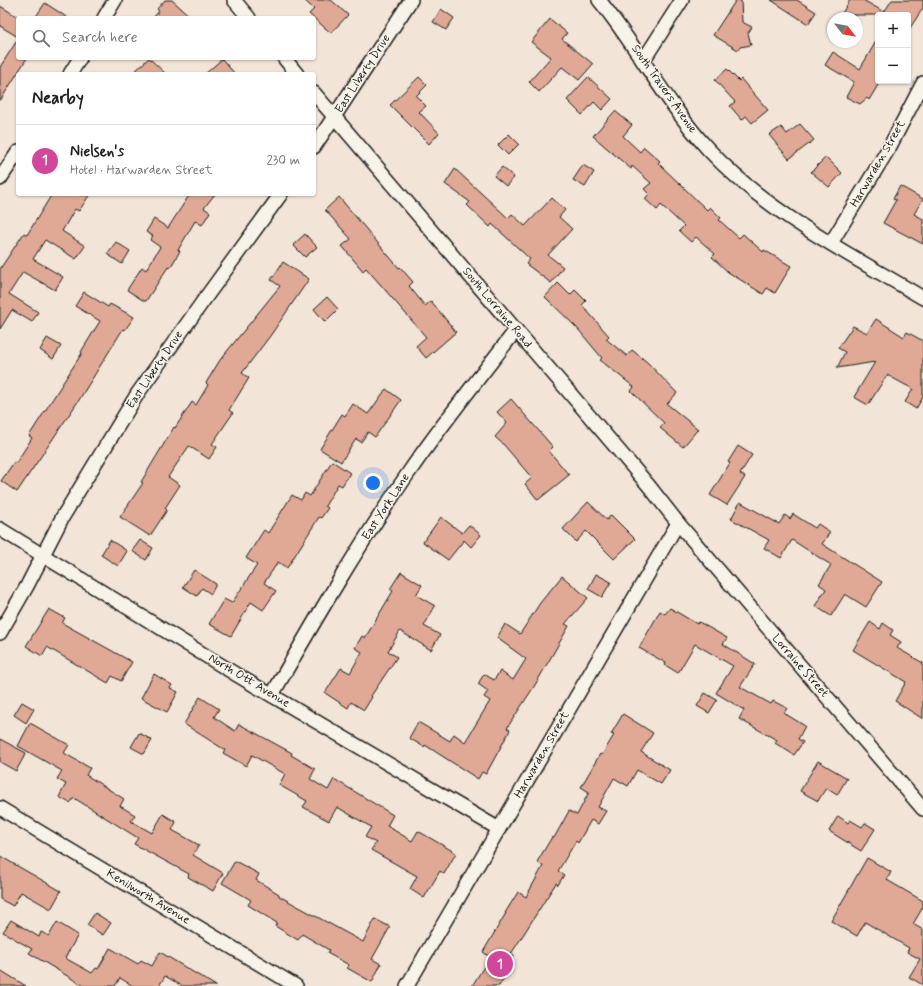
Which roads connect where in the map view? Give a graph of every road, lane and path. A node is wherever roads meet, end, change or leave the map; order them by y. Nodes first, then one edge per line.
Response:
1 (115, 0) edge
2 (234, 0) edge
3 (411, 0) edge
4 (599, 0) edge
5 (682, 0) edge
6 (105, 16) edge
7 (248, 16) edge
8 (79, 60) edge
9 (286, 60) edge
10 (643, 61) junction
11 (71, 72) edge
12 (295, 72) edge
13 (923, 83) edge
14 (316, 95) edge
15 (334, 117) junction
16 (316, 144) edge
17 (16, 155) edge
18 (0, 179) edge
19 (281, 196) edge
20 (831, 243) junction
21 (923, 298) edge
22 (516, 330) junction
23 (678, 523) junction
24 (0, 530) edge
25 (43, 555) junction
26 (0, 633) edge
27 (272, 695) junction
28 (0, 808) edge
29 (923, 809) edge
30 (498, 829) junction
31 (296, 986) edge
32 (407, 986) edge

1 - 6 street
2 - 7 street
3 - 15 street, East Liberty Drive
4 - 10 street, South Travers Avenue
5 - 10 street
8 - 11 street
9 - 12 street
10 - 20 street, South Travers Avenue
13 - 20 street, Harwarden Street
14 - 15 street, South Lorraine Road
15 - 16 street, East Liberty Drive
15 - 22 street, South Lorraine Road
17 - 18 street
19 - 25 street, East Liberty Drive
20 - 21 street, South Travers Avenue
22 - 23 street, South Lorraine Road
22 - 27 street, East York Lane
23 - 29 street, Lorraine Street
23 - 30 street, Harwarden Street
24 - 25 street, North Ott Avenue
25 - 26 street, East Liberty Drive
25 - 27 street, North Ott Avenue
27 - 30 street, North Ott Avenue
28 - 31 street, Kenilworth Avenue
30 - 32 street, Harwarden Street

